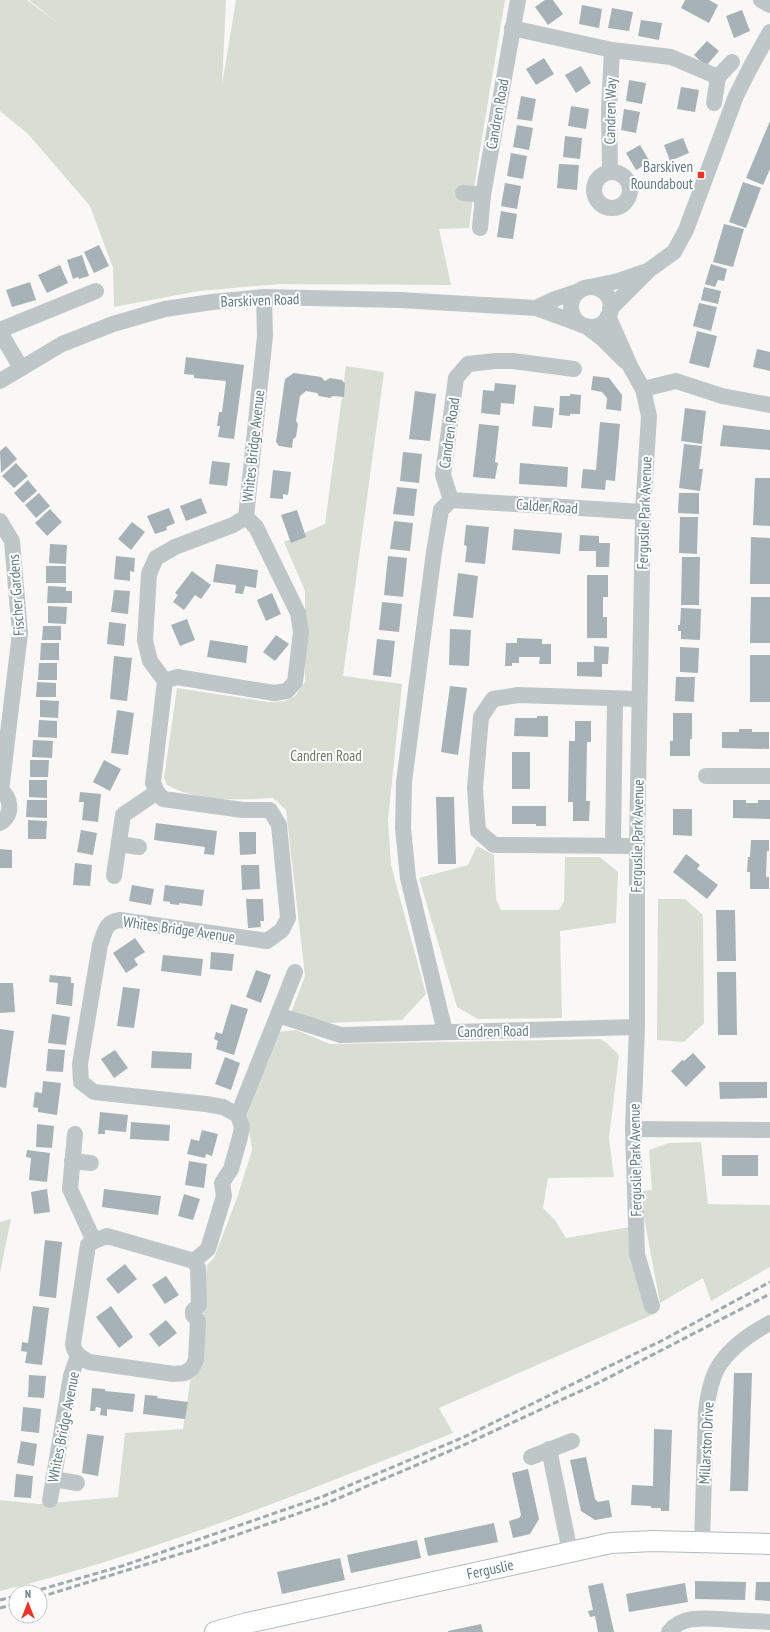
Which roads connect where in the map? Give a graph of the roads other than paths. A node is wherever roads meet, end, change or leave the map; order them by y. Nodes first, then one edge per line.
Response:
1 (518, 0) edge
2 (761, 0) edge
3 (770, 5) edge
4 (512, 28) junction
5 (770, 32) edge
6 (612, 50) junction
7 (732, 62) dead end
8 (718, 77) junction
9 (714, 103) dead end
10 (610, 172) dead end
11 (464, 192) dead end
12 (483, 195) junction
13 (480, 228) dead end
14 (649, 270) junction
15 (584, 289) junction
16 (96, 291) dead end
17 (264, 297) junction
18 (536, 308) junction
19 (609, 313) junction
20 (583, 325) junction
21 (0, 331) edge
22 (21, 368) junction
23 (631, 368) junction
24 (574, 369) dead end
25 (0, 381) edge
26 (643, 389) junction
27 (770, 405) edge
28 (451, 500) junction
29 (643, 512) junction
30 (246, 517) junction
31 (0, 521) edge
32 (165, 681) junction
33 (615, 698) junction
34 (639, 699) junction
35 (706, 776) dead end
36 (770, 776) edge
37 (0, 790) edge
38 (157, 792) junction
39 (0, 823) edge
40 (118, 844) junction
41 (613, 845) junction
42 (637, 846) junction
43 (139, 847) dead end
44 (114, 876) dead end
45 (295, 972) dead end
46 (278, 1015) junction
47 (637, 1027) junction
48 (445, 1032) junction
49 (238, 1115) junction
50 (633, 1129) junction
51 (770, 1130) edge
52 (75, 1134) dead end
53 (72, 1161) junction
54 (92, 1163) dead end
55 (94, 1240) junction
56 (194, 1261) junction
57 (652, 1306) dead end
58 (770, 1323) edge
59 (78, 1356) junction
60 (572, 1440) dead end
61 (549, 1449) junction
62 (532, 1457) dead end
63 (53, 1479) junction
64 (76, 1483) dead end
65 (50, 1500) dead end
66 (702, 1542) junction
67 (770, 1544) edge
68 (570, 1552) junction
69 (770, 1622) edge
70 (733, 1626) edge
71 (215, 1632) edge
72 (669, 1632) edge

1 - 4 street, Candren Road
2 - 3 street
4 - 6 street
4 - 12 street, Candren Road
5 - 14 street
6 - 8 street
6 - 10 street, Candren Way
7 - 8 street
8 - 9 street
11 - 12 street
12 - 13 street, Candren Road
14 - 15 street
14 - 19 street
15 - 18 street, Barskiven Road
15 - 19 street
15 - 20 street
16 - 21 street
17 - 18 street, Barskiven Road
17 - 22 street, Barskiven Road
17 - 30 street, Whites Bridge Avenue
18 - 20 street, Barskiven Road
19 - 20 street
19 - 23 street, Ferguslie Park Avenue
20 - 23 street, Ferguslie Park Avenue
21 - 22 street
22 - 25 street, Barskiven Road
23 - 26 street, Ferguslie Park Avenue
24 - 28 street, Candren Road
26 - 27 street
26 - 29 street, Ferguslie Park Avenue
28 - 29 street, Calder Road
28 - 48 street, Candren Road
29 - 34 street, Ferguslie Park Avenue
30 - 32 street, Whites Bridge Avenue
30 - 32 street
31 - 37 street, Fischer Gardens
32 - 38 street
33 - 34 street
33 - 41 street
33 - 41 street
34 - 42 street, Ferguslie Park Avenue
35 - 36 street
37 - 39 street
38 - 40 street
38 - 49 street, Whites Bridge Avenue
40 - 43 street
40 - 44 street
41 - 42 street
42 - 47 street, Ferguslie Park Avenue
45 - 46 street
46 - 48 street
46 - 49 street
47 - 48 street, Candren Road
47 - 50 street, Ferguslie Park Avenue
49 - 56 street
50 - 51 street
50 - 57 street, Ferguslie Park Avenue
52 - 53 street
53 - 54 street
53 - 55 street
55 - 56 street
55 - 59 street, Whites Bridge Avenue
56 - 59 street, Whites Bridge Avenue
58 - 66 street, Millarston Drive
59 - 63 street, Whites Bridge Avenue
60 - 61 street
61 - 62 street
61 - 68 street
63 - 64 street
63 - 65 street, Whites Bridge Avenue
66 - 67 main road, Ferguslie
66 - 68 main road, Ferguslie
68 - 71 main road, Ferguslie
69 - 70 street
70 - 72 street

